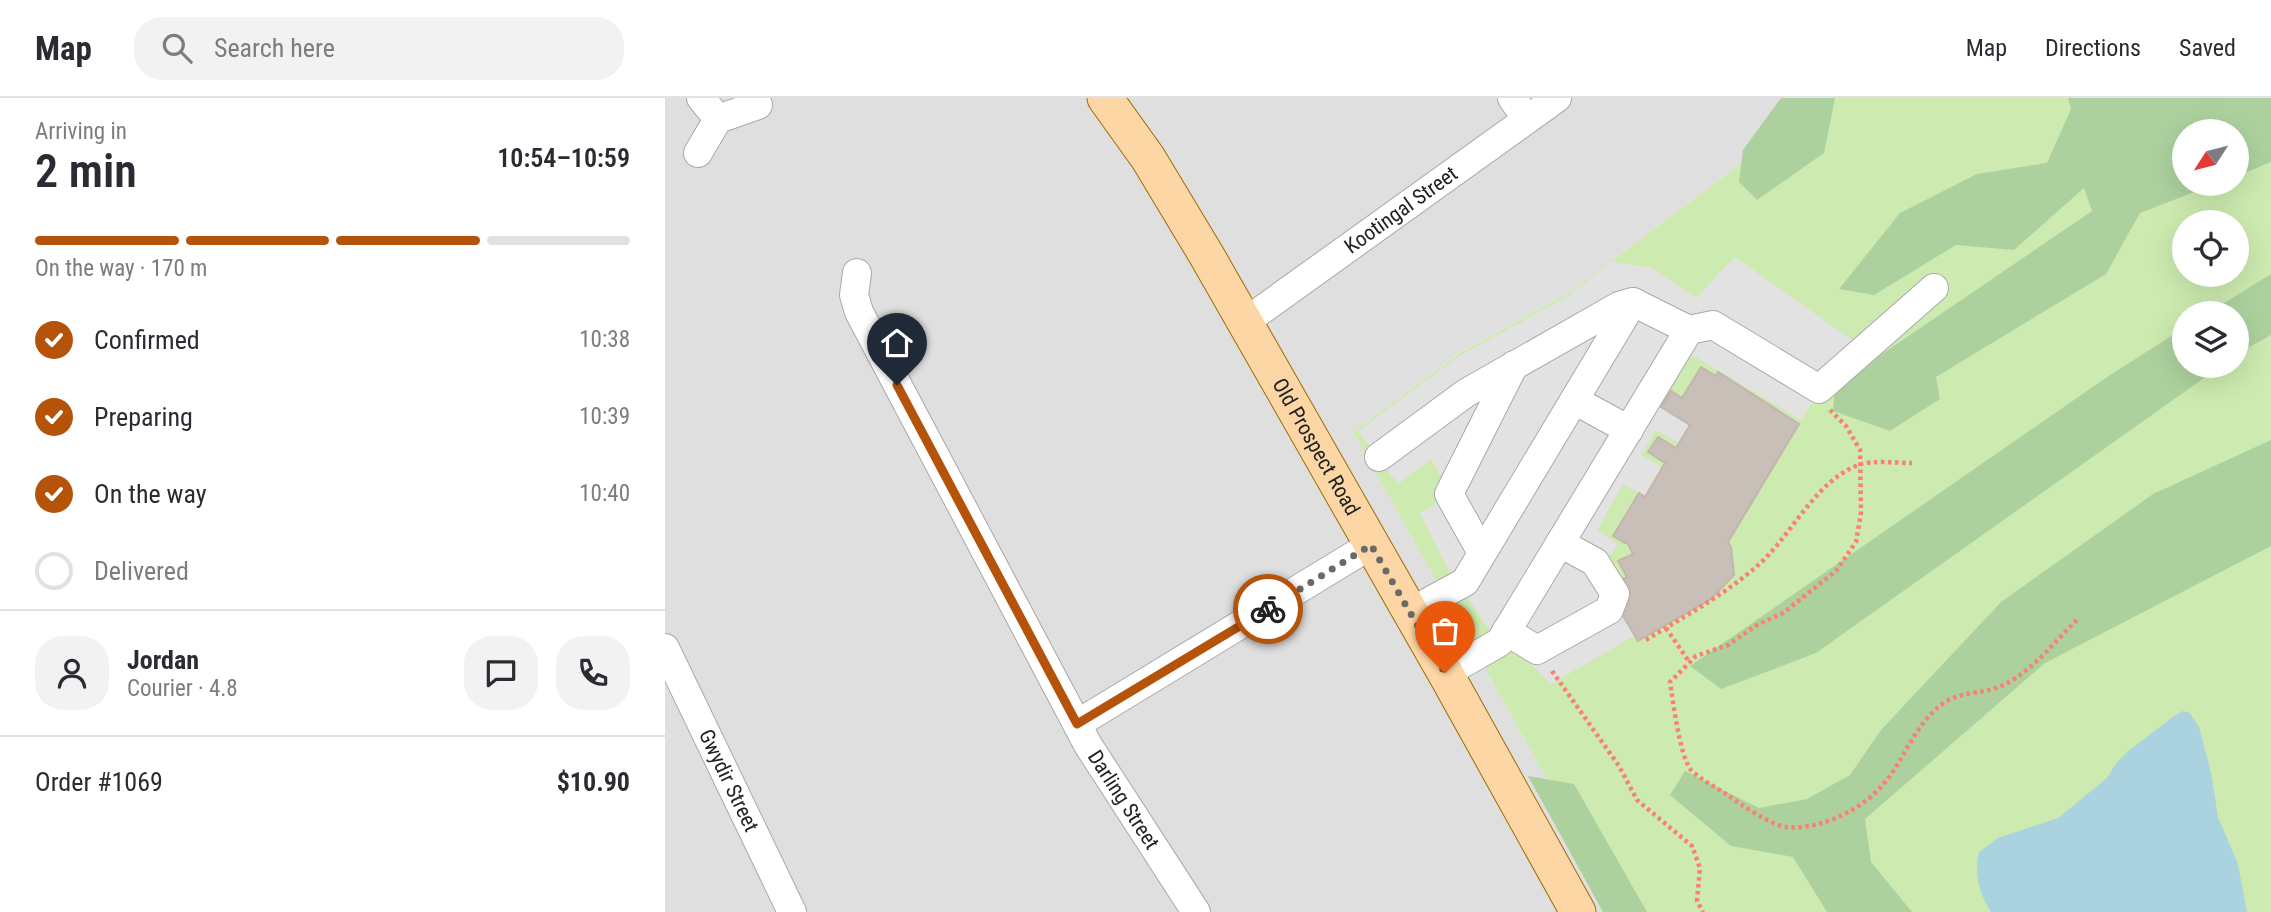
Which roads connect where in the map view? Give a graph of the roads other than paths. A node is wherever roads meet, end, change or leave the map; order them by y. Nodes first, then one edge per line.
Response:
1 (1105, 98) edge
2 (1557, 98) edge
3 (758, 105) dead end
4 (709, 109) edge
5 (1520, 109) edge
6 (698, 153) dead end
7 (857, 273) dead end
8 (1934, 288) dead end
9 (1633, 302) junction
10 (1245, 322) junction
11 (1689, 330) junction
12 (1514, 365) junction
13 (1574, 400) junction
14 (1629, 430) junction
15 (1379, 457) dead end
16 (1560, 542) junction
17 (1371, 545) junction
18 (1482, 553) junction
19 (1410, 611) junction
20 (1506, 631) junction
21 (665, 648) edge
22 (1445, 673) junction
23 (1077, 724) junction
24 (792, 912) edge
25 (1196, 912) edge
26 (1578, 912) edge

1 - 10 main road, Old Prospect Road
2 - 5 street, Kootingal Street
3 - 4 street
4 - 6 street
5 - 10 street, Kootingal Street
7 - 23 street, Darling Street
8 - 11 street
9 - 11 street
9 - 12 street
9 - 13 street
10 - 17 main road, Old Prospect Road
11 - 14 street
12 - 15 street
12 - 18 street
13 - 14 street
13 - 18 street
14 - 16 street
16 - 20 street
16 - 20 street
17 - 19 main road, Old Prospect Road
17 - 23 street
18 - 19 street
19 - 22 main road, Old Prospect Road
20 - 22 street
21 - 24 street, Gwydir Street
22 - 26 main road, Old Prospect Road
23 - 25 street, Darling Street

